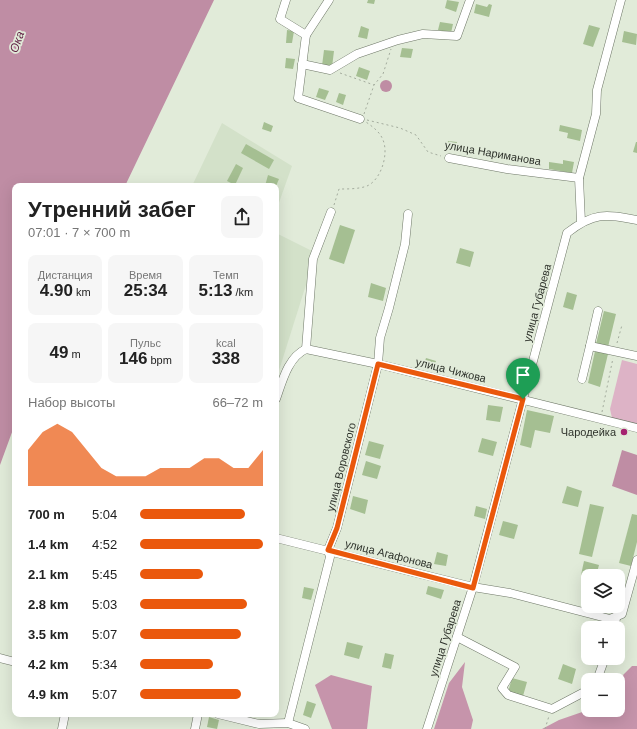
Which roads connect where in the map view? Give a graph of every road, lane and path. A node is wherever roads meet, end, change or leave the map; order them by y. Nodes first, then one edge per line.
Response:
1 (286, 0) edge
2 (329, 0) edge
3 (470, 0) edge
4 (621, 0) edge
5 (306, 35) junction
6 (394, 41) junction
7 (302, 64) junction
8 (330, 70) junction
9 (374, 85) junction
10 (360, 119) junction
11 (450, 158) joint
12 (579, 178) junction
13 (331, 212) joint
14 (408, 214) dead end
15 (637, 220) edge
16 (581, 222) junction
17 (598, 312) dead end
18 (622, 325) dead end
19 (590, 346) junction
20 (306, 350) junction
21 (614, 352) junction
22 (637, 356) edge
23 (378, 364) junction
24 (582, 379) dead end
25 (279, 390) edge
26 (523, 399) junction
27 (600, 420) junction
28 (637, 428) edge
29 (279, 539) edge
30 (328, 550) junction
31 (637, 560) edge
32 (473, 588) junction
33 (616, 617) junction
34 (616, 621) edge
35 (457, 637) junction
36 (0, 658) edge
37 (12, 661) edge
38 (581, 694) edge
39 (552, 709) junction
40 (64, 717) edge
41 (197, 717) edge
42 (230, 717) edge
43 (288, 723) junction
44 (62, 729) edge
45 (195, 729) edge
46 (305, 729) edge
47 (427, 729) edge
48 (545, 729) edge

1 - 5 street
2 - 5 street
3 - 6 street
4 - 12 street
5 - 7 street
6 - 8 street
6 - 9 path
7 - 8 street
7 - 10 street
8 - 9 path
9 - 10 path
10 - 11 path, улица Нариманова
10 - 13 path
11 - 12 street, улица Нариманова
12 - 16 street
13 - 20 street
14 - 23 street, улица Воровского
15 - 16 street
16 - 26 street, улица Губарева
17 - 19 street
18 - 21 path
19 - 21 street
19 - 24 street
20 - 23 street, улица Чижова
20 - 25 street
21 - 22 street
21 - 27 path
23 - 26 street, улица Чижова
23 - 30 street, улица Воровского
26 - 27 street, улица Чижова
26 - 32 street, улица Губарева
27 - 28 street, улица Чижова
29 - 30 street, улица Агафонова
30 - 32 street, улица Агафонова
30 - 43 street, улица Воровского
31 - 33 street
32 - 33 street, улица Агафонова
32 - 35 street, улица Губарева
33 - 34 street
35 - 39 street
35 - 47 street, улица Губарева
36 - 37 street
38 - 39 street
39 - 48 path
40 - 44 street
41 - 45 street
42 - 43 street
43 - 46 street

